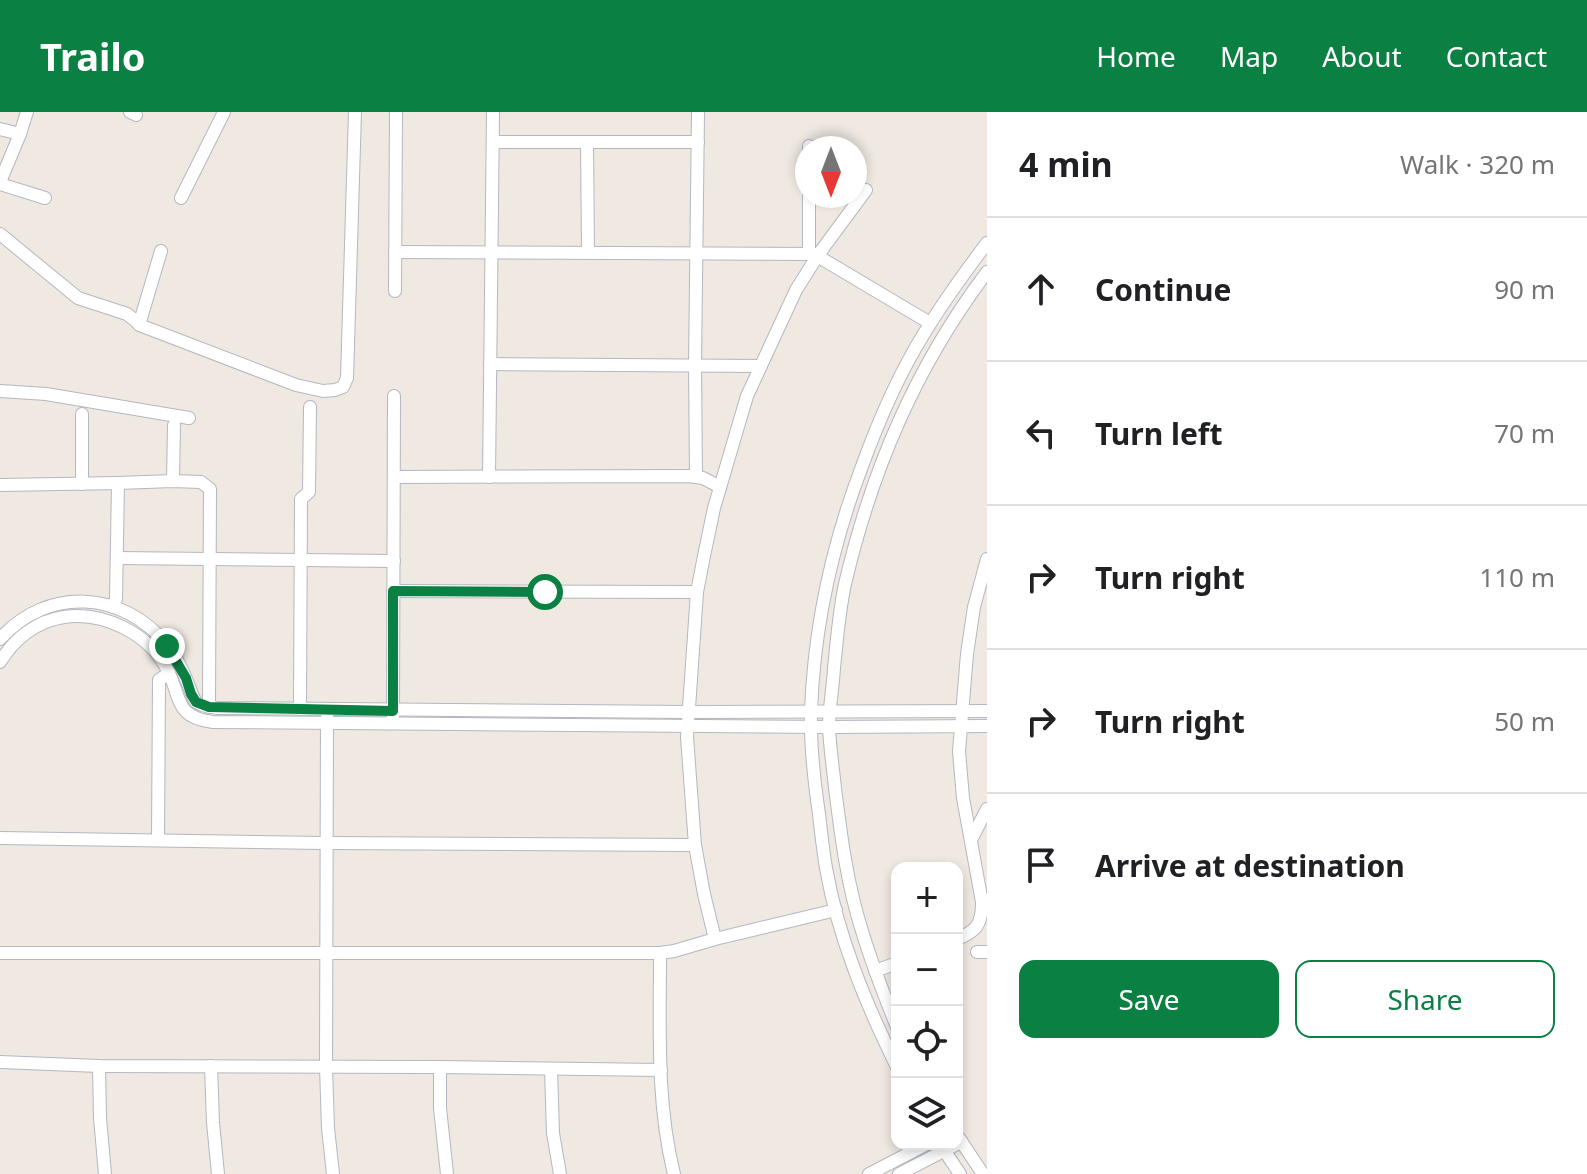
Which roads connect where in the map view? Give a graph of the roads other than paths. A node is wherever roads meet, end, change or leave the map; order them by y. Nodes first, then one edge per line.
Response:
1 (27, 112) edge
2 (224, 112) edge
3 (355, 112) edge
4 (396, 112) edge
5 (493, 112) edge
6 (698, 112) edge
7 (0, 129) edge
8 (20, 134) junction
9 (493, 142) junction
10 (587, 142) junction
11 (698, 142) junction
12 (0, 183) edge
13 (45, 198) dead end
14 (181, 198) dead end
15 (810, 208) edge
16 (851, 208) edge
17 (0, 234) edge
18 (987, 243) edge
19 (161, 251) dead end
20 (395, 252) junction
21 (491, 252) junction
22 (588, 252) junction
23 (696, 253) junction
24 (813, 254) junction
25 (987, 272) edge
26 (395, 291) dead end
27 (930, 323) junction
28 (139, 325) junction
29 (490, 364) junction
30 (695, 366) junction
31 (761, 366) junction
32 (0, 391) edge
33 (394, 396) dead end
34 (310, 407) dead end
35 (82, 414) dead end
36 (189, 418) dead end
37 (174, 425) dead end
38 (696, 476) junction
39 (395, 477) junction
40 (489, 477) junction
41 (173, 481) junction
42 (118, 483) junction
43 (82, 484) junction
44 (0, 485) edge
45 (720, 487) junction
46 (117, 558) junction
47 (210, 558) junction
48 (987, 559) edge
49 (301, 560) junction
50 (394, 561) junction
51 (393, 591) junction
52 (697, 592) junction
53 (113, 607) junction
54 (0, 639) edge
55 (0, 662) edge
56 (169, 673) junction
57 (209, 707) junction
58 (300, 709) junction
59 (811, 711) junction
60 (830, 711) junction
61 (962, 711) junction
62 (987, 711) edge
63 (327, 716) junction
64 (393, 717) junction
65 (688, 719) junction
66 (960, 726) junction
67 (987, 726) edge
68 (812, 727) junction
69 (829, 727) junction
70 (987, 809) edge
71 (0, 838) edge
72 (158, 840) junction
73 (971, 840) junction
74 (326, 843) junction
75 (695, 845) junction
76 (836, 910) junction
77 (963, 937) edge
78 (715, 939) junction
79 (0, 953) edge
80 (660, 953) junction
81 (326, 954) junction
82 (891, 965) edge
83 (875, 971) junction
84 (891, 1012) edge
85 (891, 1055) edge
86 (0, 1062) edge
87 (99, 1066) junction
88 (211, 1066) junction
89 (326, 1067) junction
90 (440, 1067) junction
91 (551, 1069) junction
92 (661, 1070) junction
93 (963, 1145) edge
94 (915, 1150) edge
95 (939, 1150) edge
96 (943, 1150) edge
97 (105, 1174) edge
98 (218, 1174) edge
99 (333, 1174) edge
100 (447, 1174) edge
101 (560, 1174) edge
102 (674, 1174) edge
103 (869, 1174) edge
104 (899, 1174) edge
105 (960, 1174) edge
106 (983, 1174) edge

1 - 8 street
2 - 14 street
3 - 28 street
4 - 20 street
5 - 9 street
6 - 11 street
7 - 8 street
8 - 12 street
9 - 10 street
9 - 21 street
10 - 11 street
10 - 22 street
11 - 23 street
12 - 13 street
15 - 24 street
16 - 24 street
17 - 28 street
18 - 27 street
19 - 28 street
20 - 21 street
20 - 26 street
21 - 22 street
21 - 29 street
22 - 23 street
23 - 24 street
23 - 30 street
24 - 27 street
24 - 31 street
25 - 60 street
27 - 59 street
29 - 30 street
29 - 40 street
30 - 31 street
30 - 38 street
31 - 45 street
32 - 36 street
33 - 39 street
34 - 49 street
35 - 43 street
37 - 41 street
38 - 40 street
38 - 45 street
39 - 40 street
39 - 50 street
41 - 42 street
41 - 47 street
42 - 43 street
42 - 46 street
43 - 44 street
45 - 52 street
46 - 47 street
46 - 53 street
47 - 49 street
47 - 57 street
48 - 61 street
49 - 50 street
49 - 58 street
50 - 51 street
51 - 52 street
51 - 64 street
52 - 65 street
53 - 54 street
53 - 57 street
55 - 56 street
56 - 63 street
56 - 72 street
57 - 58 street
58 - 63 street
59 - 60 street
59 - 65 street
59 - 68 street
60 - 61 street
60 - 69 street
61 - 62 street
61 - 66 street
63 - 64 street
63 - 74 street
64 - 65 street
65 - 68 street
65 - 75 street
66 - 67 street
66 - 69 street
66 - 73 street
68 - 69 street
68 - 76 street
69 - 83 street
70 - 73 street
71 - 72 street
72 - 74 street
73 - 77 street
74 - 75 street
74 - 81 street
75 - 78 street
76 - 78 street
76 - 85 street
78 - 80 street
79 - 81 street
80 - 81 street
80 - 92 street
81 - 89 street
82 - 83 street
83 - 84 street
86 - 87 street
87 - 88 street
87 - 97 street
88 - 89 street
88 - 98 street
89 - 90 street
89 - 99 street
90 - 91 street
90 - 100 street
91 - 92 street
91 - 101 street
92 - 102 street
93 - 106 street
94 - 103 street
95 - 104 street
96 - 105 street

